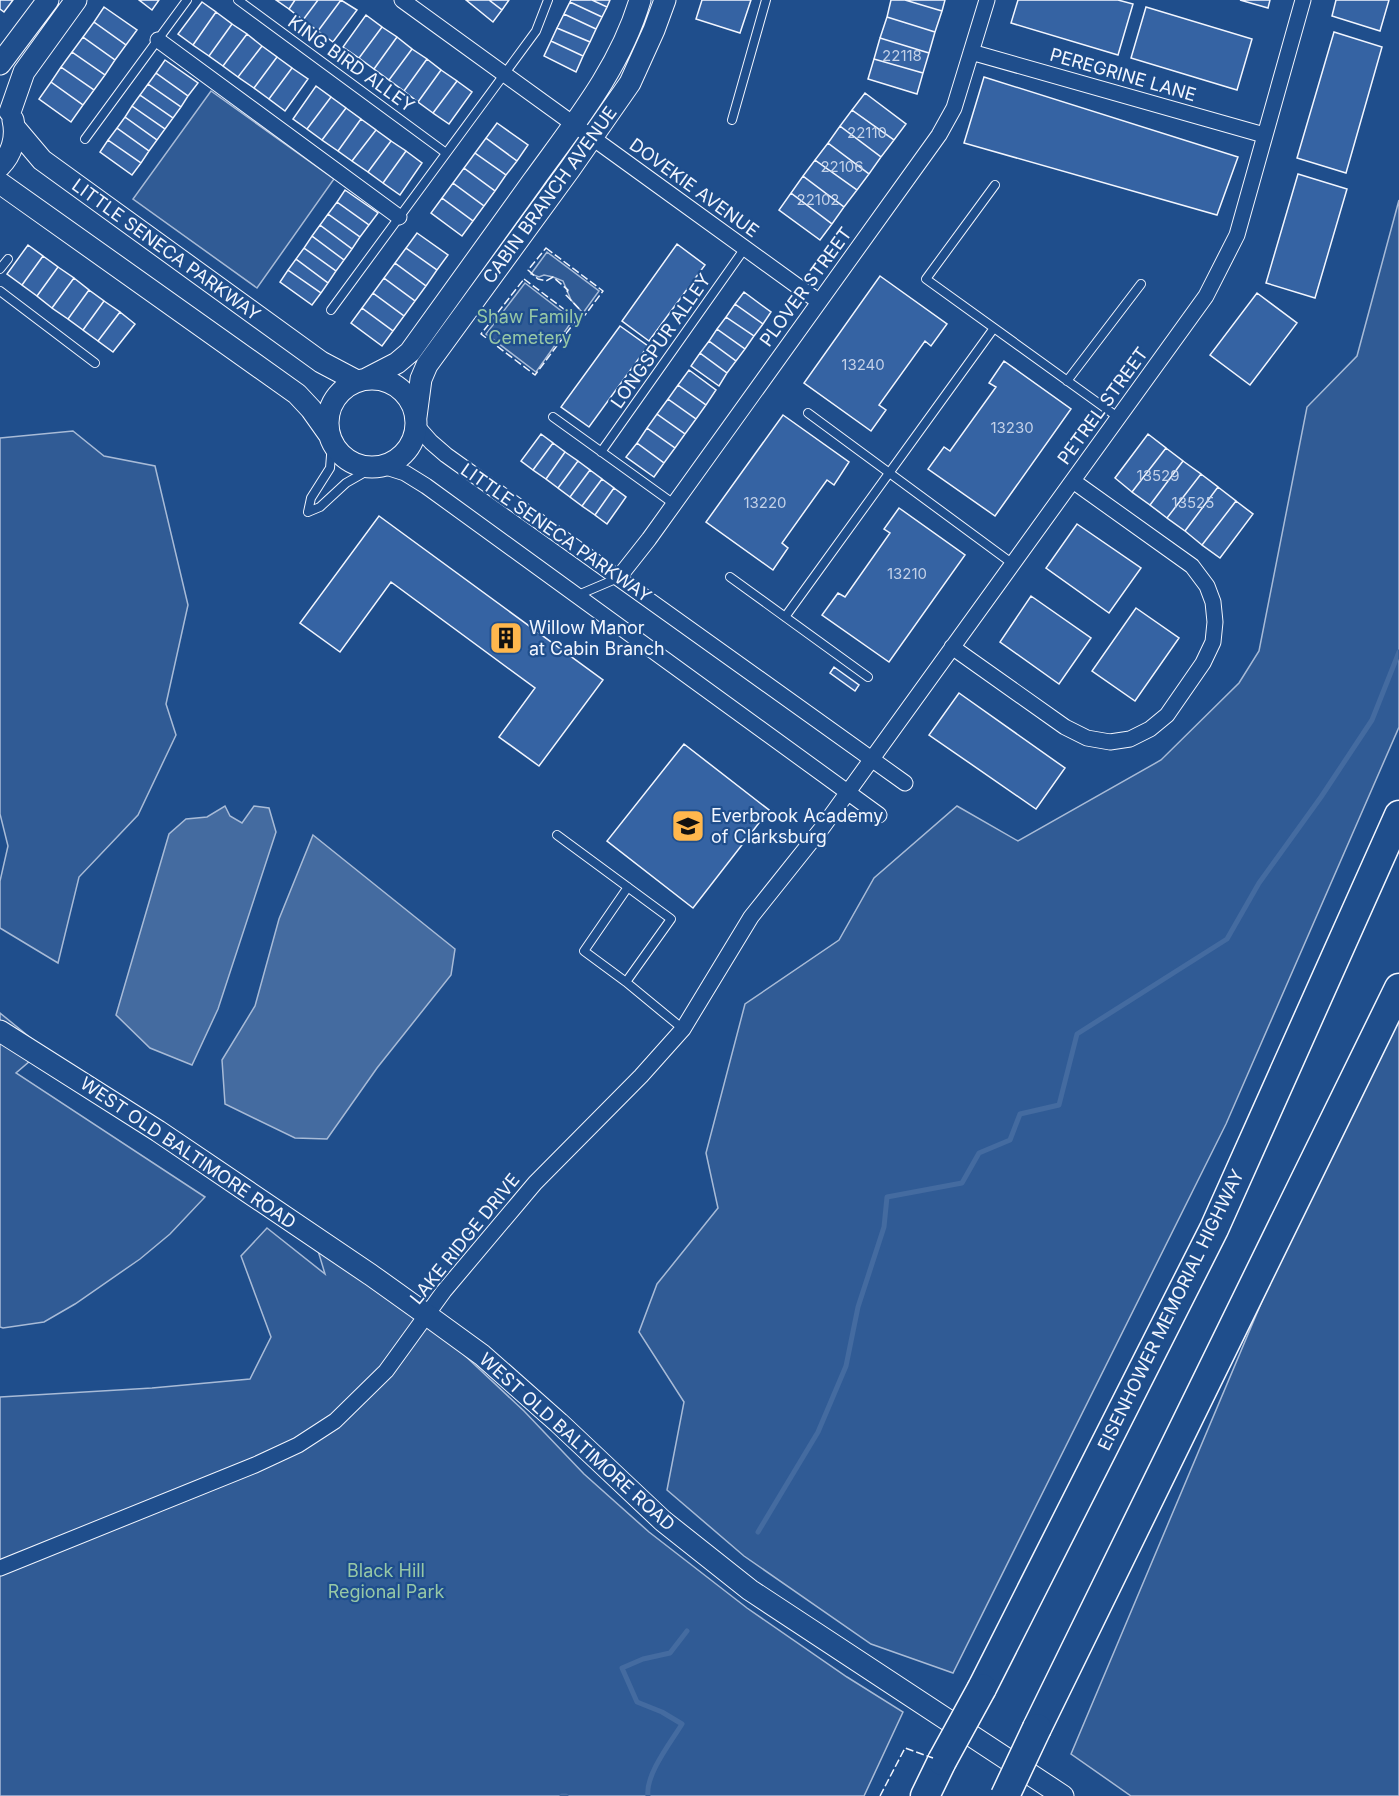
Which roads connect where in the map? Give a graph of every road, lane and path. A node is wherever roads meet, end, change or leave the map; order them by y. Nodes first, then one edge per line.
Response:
1 (48, 0) edge
2 (76, 0) edge
3 (187, 0) edge
4 (238, 0) edge
5 (402, 0) edge
6 (548, 0) edge
7 (640, 0) edge
8 (664, 0) edge
9 (766, 0) edge
10 (987, 0) edge
11 (1303, 0) edge
12 (158, 40) junction
13 (971, 52) junction
14 (0, 64) edge
15 (503, 74) junction
16 (8, 113) edge
17 (732, 120) dead end
18 (573, 126) junction
19 (1264, 135) junction
20 (85, 139) dead end
21 (592, 139) junction
22 (446, 153) junction
23 (0, 166) edge
24 (0, 183) edge
25 (995, 185) dead end
26 (399, 216) junction
27 (745, 248) junction
28 (8, 259) dead end
29 (0, 269) edge
30 (1142, 284) dead end
31 (0, 291) edge
32 (818, 301) junction
33 (331, 310) dead end
34 (994, 328) junction
35 (95, 363) dead end
36 (362, 380) junction
37 (1067, 381) junction
38 (808, 413) dead end
39 (553, 417) dead end
40 (1119, 418) junction
41 (416, 421) junction
42 (330, 438) junction
43 (601, 452) junction
44 (379, 466) junction
45 (889, 473) junction
46 (1073, 481) junction
47 (674, 504) junction
48 (1013, 564) junction
49 (619, 577) junction
50 (729, 577) dead end
51 (578, 595) junction
52 (785, 617) junction
53 (952, 647) junction
54 (868, 677) dead end
55 (871, 759) junction
56 (905, 783) dead end
57 (848, 792) junction
58 (879, 815) dead end
59 (1399, 815) edge
60 (557, 835) dead end
61 (628, 887) junction
62 (626, 982) junction
63 (1399, 988) edge
64 (683, 1029) junction
65 (0, 1031) edge
66 (427, 1315) junction
67 (0, 1568) edge
68 (925, 1796) edge
69 (1005, 1796) edge
70 (1063, 1796) edge

1 - 14 street
2 - 16 street
3 - 12 lane
4 - 22 lane, KING BIRD ALLEY
5 - 15 street, DOVEKIE AVENUE
6 - 15 lane
7 - 18 street, CABIN BRANCH AVENUE
8 - 21 street, CABIN BRANCH AVENUE
9 - 17 lane
10 - 13 street, PLOVER STREET
11 - 19 street, PETREL STREET
12 - 20 lane
12 - 26 street
13 - 19 street, PEREGRINE LANE
13 - 32 street, PLOVER STREET
15 - 18 street, DOVEKIE AVENUE
15 - 22 lane
16 - 23 street
16 - 36 street, LITTLE SENECA PARKWAY
18 - 21 street, DOVEKIE AVENUE
18 - 36 street, CABIN BRANCH AVENUE
19 - 40 street, PETREL STREET
21 - 27 street, DOVEKIE AVENUE
21 - 41 street, CABIN BRANCH AVENUE
22 - 26 lane
24 - 42 street
25 - 34 lane
26 - 33 lane
27 - 32 street, DOVEKIE AVENUE
27 - 43 lane, LONGSPUR ALLEY
28 - 29 lane
30 - 37 lane
31 - 35 lane
32 - 47 street, PLOVER STREET
34 - 37 lane
34 - 45 lane
36 - 41 street
36 - 42 street
37 - 40 lane
38 - 45 lane
39 - 43 lane
40 - 46 street, PETREL STREET
41 - 44 street
41 - 49 street, LITTLE SENECA PARKWAY
42 - 44 street
42 - 44 lane
43 - 47 lane
44 - 51 street, LITTLE SENECA PARKWAY
45 - 48 lane
45 - 52 lane
46 - 48 street, PETREL STREET
46 - 53 street
47 - 49 street, PLOVER STREET
48 - 53 street, PETREL STREET
49 - 51 lane
49 - 55 street, LITTLE SENECA PARKWAY
50 - 52 lane
51 - 57 street, LITTLE SENECA PARKWAY
52 - 54 lane
53 - 55 street, PETREL STREET
55 - 56 street, LITTLE SENECA PARKWAY
55 - 57 street, PETREL STREET
57 - 58 street, LITTLE SENECA PARKWAY
57 - 64 street, LAKE RIDGE DRIVE
59 - 68 highway, EISENHOWER MEMORIAL HIGHWAY, bridge
60 - 61 lane
61 - 62 lane
61 - 62 lane
62 - 64 lane
63 - 69 highway, bridge
64 - 66 street, LAKE RIDGE DRIVE
65 - 66 street, WEST OLD BALTIMORE ROAD
66 - 67 street, LAKE RIDGE DRIVE
66 - 70 street, WEST OLD BALTIMORE ROAD

